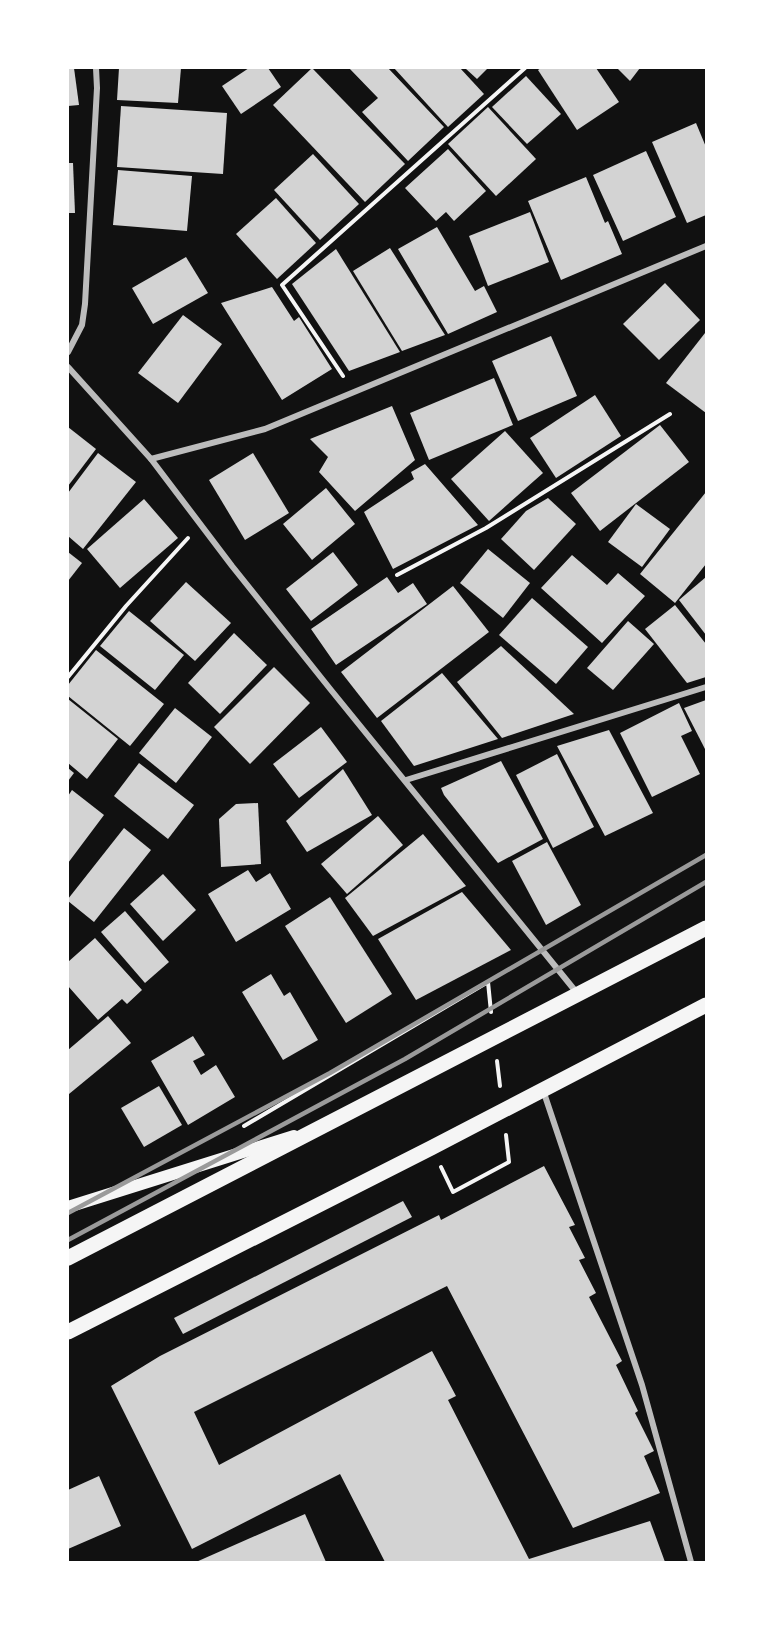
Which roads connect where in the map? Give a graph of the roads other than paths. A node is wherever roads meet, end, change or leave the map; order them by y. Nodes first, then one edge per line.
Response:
1 (96, 68) edge
2 (706, 246) edge
3 (68, 352) edge
4 (68, 367) edge
5 (150, 459) junction
6 (706, 687) edge
7 (406, 780) junction
8 (706, 928) edge
9 (578, 993) junction
10 (706, 1005) edge
11 (543, 1089) junction
12 (321, 1127) junction
13 (68, 1208) edge
14 (68, 1258) edge
15 (68, 1332) edge
16 (691, 1563) edge

1 - 3 street
2 - 5 street
4 - 5 street
5 - 7 street
6 - 7 street
7 - 9 street
8 - 9 main road
9 - 12 main road
10 - 11 main road
11 - 15 main road
11 - 16 street
12 - 13 main road
12 - 14 main road

